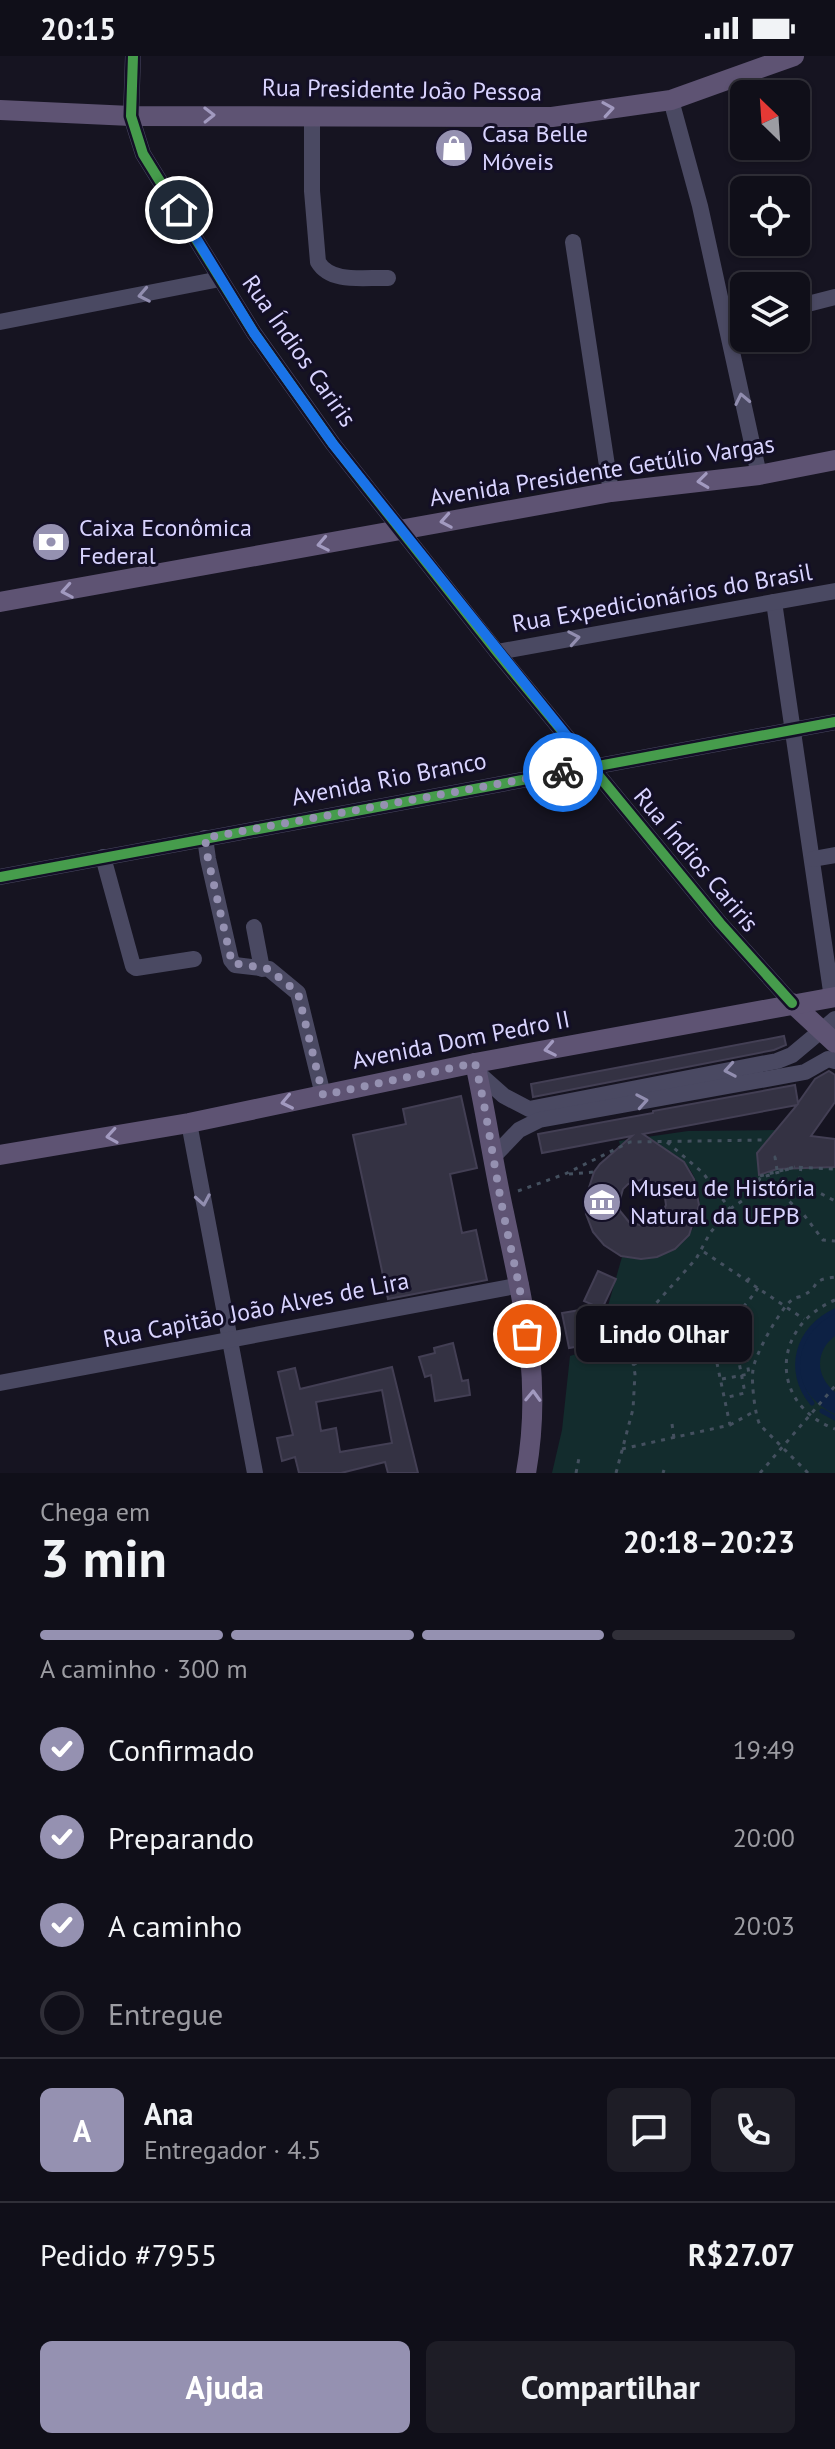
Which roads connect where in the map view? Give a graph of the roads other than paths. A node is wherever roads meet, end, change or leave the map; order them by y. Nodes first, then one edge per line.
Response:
1 (133, 56) edge
2 (794, 56) edge
3 (772, 60) edge
4 (671, 100) junction
5 (0, 110) edge
6 (312, 115) junction
7 (131, 116) junction
8 (573, 242) dead end
9 (388, 278) dead end
10 (220, 279) junction
11 (835, 297) edge
12 (730, 303) edge
13 (810, 303) edge
14 (0, 322) edge
15 (741, 352) edge
16 (835, 460) edge
17 (759, 475) junction
18 (611, 492) junction
19 (399, 529) junction
20 (835, 591) edge
21 (0, 602) edge
22 (774, 602) junction
23 (497, 652) junction
24 (835, 722) edge
25 (793, 730) junction
26 (591, 766) junction
27 (205, 838) junction
28 (835, 855) edge
29 (103, 857) junction
30 (813, 859) junction
31 (0, 877) edge
32 (254, 927) dead end
33 (194, 959) dead end
34 (262, 969) junction
35 (792, 1003) junction
36 (832, 1030) edge
37 (476, 1068) junction
38 (323, 1095) junction
39 (189, 1123) junction
40 (0, 1155) edge
41 (495, 1155) junction
42 (521, 1285) junction
43 (231, 1339) junction
44 (0, 1383) edge
45 (255, 1473) edge
46 (526, 1473) edge

1 - 7 street, Rua Índios Cariris
2 - 3 main road, Rua Presidente João Pessoa
3 - 4 main road, Rua Presidente João Pessoa
6 -> 4 main road, Rua Presidente João Pessoa
4 - 12 street
5 - 7 main road, Rua Presidente João Pessoa
7 -> 6 main road, Rua Presidente João Pessoa
6 - 9 street
7 - 10 street, Rua Índios Cariris
8 - 18 street
10 -> 14 street
10 - 19 street, Rua Índios Cariris
11 - 13 street
17 -> 15 street
16 - 17 main road, Avenida Presidente Getúlio Vargas
17 -> 18 main road, Avenida Presidente Getúlio Vargas
18 -> 19 main road, Avenida Presidente Getúlio Vargas
19 -> 21 main road, Avenida Presidente Getúlio Vargas
19 - 23 street, Rua Índios Cariris
20 - 22 street, Rua Expedicionários do Brasil
23 -> 22 street, Rua Expedicionários do Brasil
22 - 25 street
23 - 26 street, Rua Índios Cariris
24 - 25 street, Avenida Rio Branco
25 - 26 street, Avenida Rio Branco
25 - 30 street
26 - 27 street, Avenida Rio Branco
26 - 35 street, Rua Índios Cariris
27 - 29 street, Avenida Rio Branco
27 - 34 street
28 - 30 street
29 - 31 street, Avenida Rio Branco
29 - 33 street
30 - 36 street
32 - 34 street
34 - 38 street
35 - 36 main road, Avenida Dom Pedro II
35 - 36 main road
35 -> 37 main road, Avenida Dom Pedro II
36 -> 37 street
41 -> 36 street
37 - 38 main road, Avenida Dom Pedro II
37 - 41 main road
38 -> 39 main road, Avenida Dom Pedro II
39 -> 40 main road, Avenida Dom Pedro II
39 -> 43 street
41 - 42 main road
42 - 43 street, Rua Capitão João Alves de Lira
46 -> 42 main road
43 - 44 street, Rua Capitão João Alves de Lira
43 - 45 street

